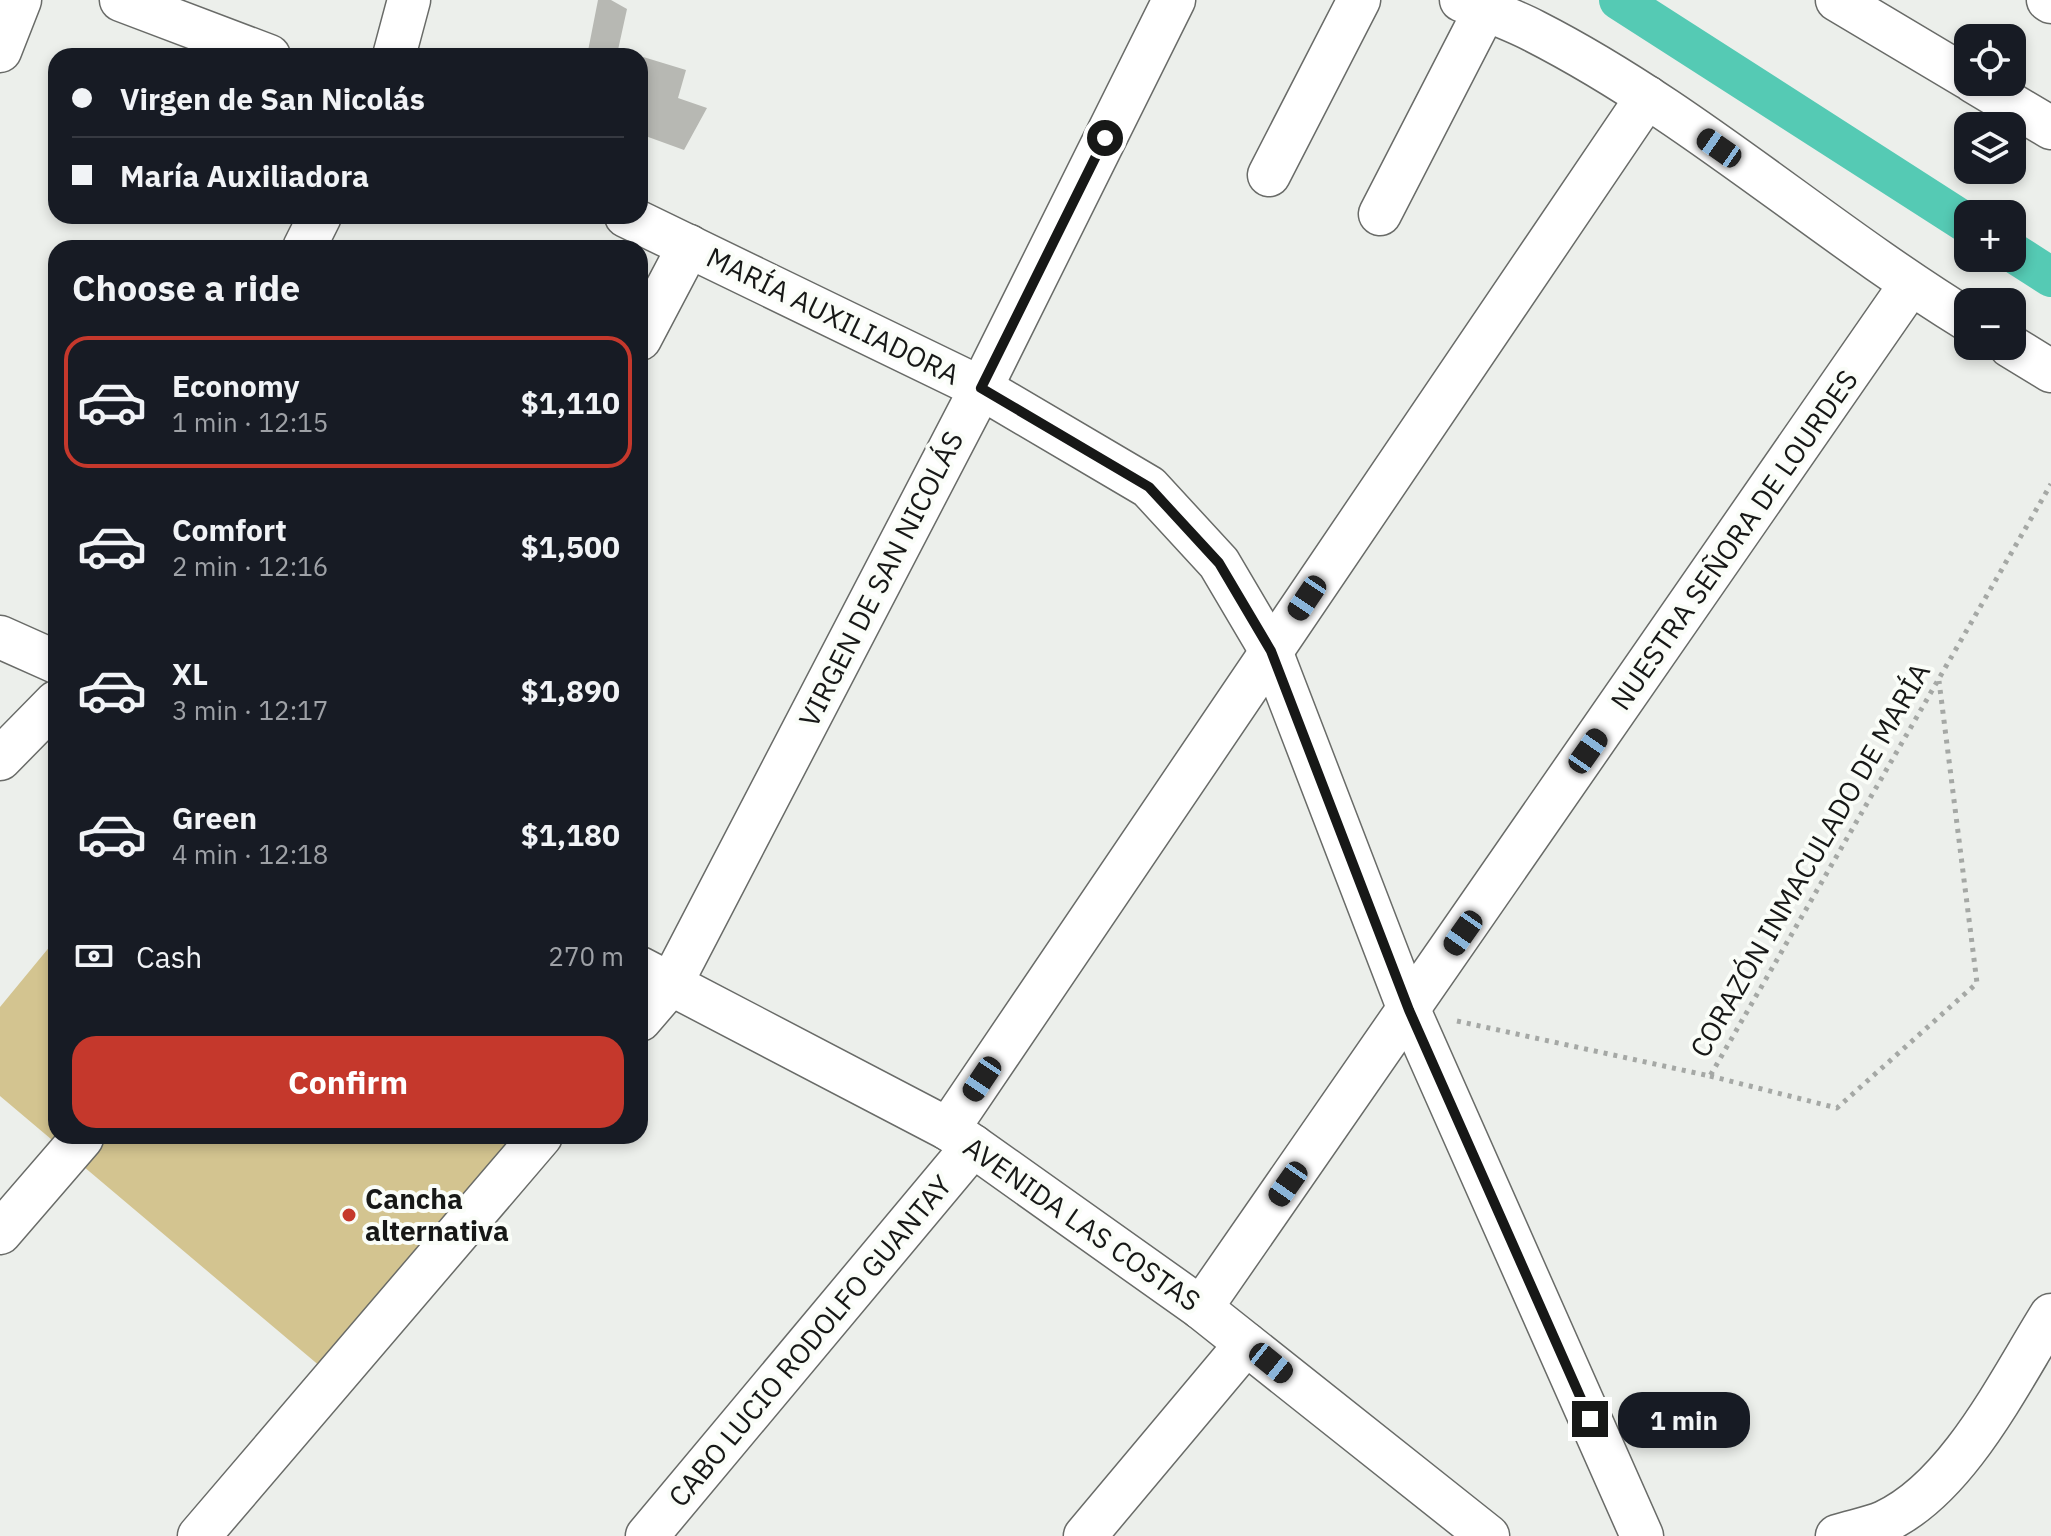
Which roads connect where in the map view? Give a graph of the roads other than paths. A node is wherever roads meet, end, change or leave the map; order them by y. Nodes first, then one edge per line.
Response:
1 (20, 0) edge
2 (121, 0) edge
3 (409, 0) edge
4 (1174, 0) edge
5 (1359, 0) edge
6 (1837, 0) edge
7 (1473, 5) edge
8 (248, 48) edge
9 (396, 48) edge
10 (0, 51) edge
11 (1954, 70) edge
12 (1997, 96) edge
13 (1647, 97) junction
14 (2051, 128) edge
15 (1269, 175) dead end
16 (1380, 214) dead end
17 (643, 224) edge
18 (689, 246) junction
19 (1910, 285) junction
20 (1954, 312) edge
21 (648, 324) edge
22 (2026, 356) edge
23 (2051, 371) edge
24 (981, 388) junction
25 (0, 637) edge
26 (1271, 651) junction
27 (48, 658) edge
28 (48, 710) edge
29 (0, 759) edge
30 (655, 976) edge
31 (648, 997) edge
32 (1409, 1010) junction
33 (961, 1137) junction
34 (77, 1144) edge
35 (534, 1144) edge
36 (0, 1233) edge
37 (1201, 1308) junction
38 (2051, 1315) edge
39 (1246, 1344) junction
40 (1897, 1529) edge
41 (199, 1536) edge
42 (647, 1536) edge
43 (1085, 1536) edge
44 (1488, 1536) edge
45 (1642, 1536) edge
46 (1837, 1536) edge

1 - 10 street
2 - 8 street
3 - 9 street
4 - 24 street, VIRGEN DE SAN NICOLÁS
5 - 15 street
6 - 11 street
7 - 13 street
7 - 16 street
12 - 14 street
13 - 19 street
13 - 26 street, CABO LUCIO RODOLFO GUANTAY
17 - 18 street, MARÍA AUXILIADORA
18 - 21 street
18 - 24 street, MARÍA AUXILIADORA
19 - 20 street
19 - 32 street, NUESTRA SEÑORA DE LOURDES
22 - 23 street
24 - 26 street, MARÍA AUXILIADORA
24 - 30 street, VIRGEN DE SAN NICOLÁS
25 - 27 street
26 - 32 street, MARÍA AUXILIADORA
26 - 33 street, CABO LUCIO RODOLFO GUANTAY
28 - 29 street
30 - 31 street, VIRGEN DE SAN NICOLÁS
30 - 33 street, AVENIDA LAS COSTAS
32 - 37 street, NUESTRA SEÑORA DE LOURDES
32 - 45 street, MARÍA AUXILIADORA
33 - 37 street, AVENIDA LAS COSTAS
33 - 42 street, CABO LUCIO RODOLFO GUANTAY
34 - 36 street
35 - 41 street
37 - 39 street, AVENIDA LAS COSTAS
38 - 40 street
39 - 43 street
39 - 44 street, AVENIDA LAS COSTAS
40 - 46 street

